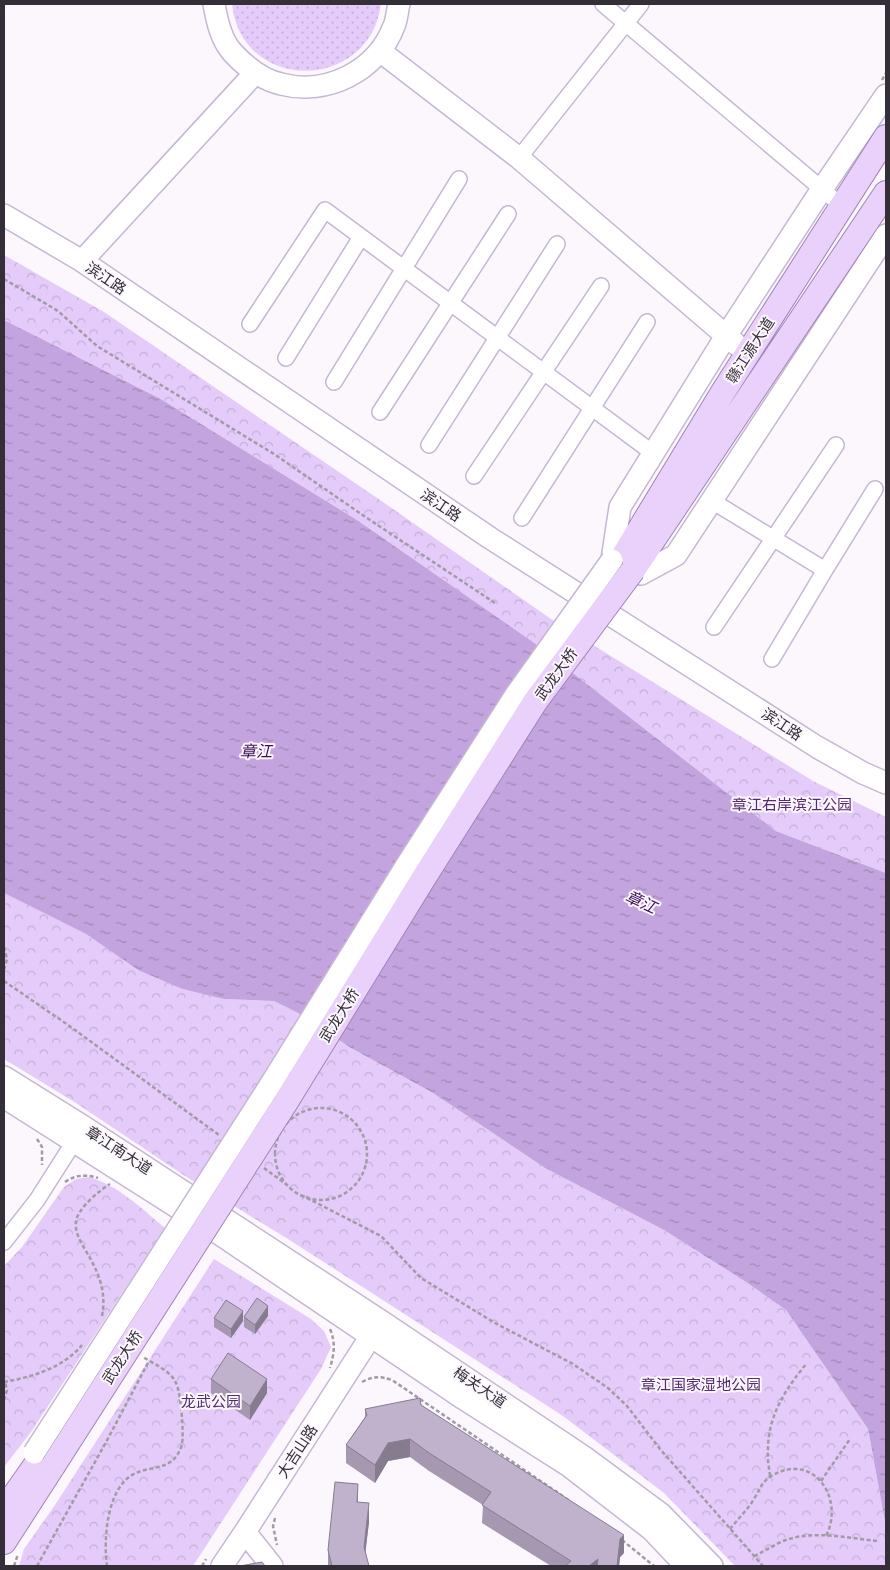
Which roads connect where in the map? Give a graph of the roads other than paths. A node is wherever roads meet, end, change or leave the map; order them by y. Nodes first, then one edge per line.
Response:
1 (214, 4) edge
2 (398, 4) edge
3 (603, 4) edge
4 (641, 4) edge
5 (626, 23) junction
6 (380, 51) junction
7 (255, 73) junction
8 (886, 95) edge
9 (886, 137) edge
10 (519, 158) junction
11 (460, 179) dead end
12 (822, 190) junction
13 (886, 193) edge
14 (842, 206) junction
15 (508, 214) dead end
16 (4, 215) edge
17 (4, 230) edge
18 (886, 235) edge
19 (361, 237) junction
20 (557, 244) dead end
21 (82, 261) junction
22 (404, 269) junction
23 (601, 286) dead end
24 (450, 303) junction
25 (648, 322) dead end
26 (250, 324) dead end
27 (726, 336) junction
28 (497, 338) junction
29 (747, 354) junction
30 (286, 358) dead end
31 (543, 372) junction
32 (334, 382) dead end
33 (592, 408) junction
34 (380, 412) dead end
35 (836, 444) dead end
36 (429, 445) dead end
37 (654, 453) junction
38 (474, 476) dead end
39 (876, 489) dead end
40 (712, 500) junction
41 (522, 518) dead end
42 (773, 537) junction
43 (626, 567) junction
44 (825, 570) junction
45 (714, 627) dead end
46 (772, 659) dead end
47 (886, 783) edge
48 (886, 796) edge
49 (4, 1077) edge
50 (4, 1097) edge
51 (79, 1134) junction
52 (230, 1232) junction
53 (4, 1242) edge
54 (371, 1336) junction
55 (47, 1462) junction
56 (4, 1495) edge
57 (4, 1510) edge
58 (246, 1532) junction
59 (4, 1542) edge
60 (4, 1556) edge
61 (275, 1557) edge
62 (214, 1562) edge
63 (707, 1564) edge
64 (686, 1566) edge

1 - 7 main road
2 - 6 main road
3 - 5 street
4 - 5 street
5 - 10 street
5 - 12 street
6 - 7 main road
6 - 10 main road
7 - 21 main road
8 - 12 main road
9 - 14 main road, 赣江源大道
10 - 27 main road
11 - 22 street
12 - 14 street
12 - 27 main road
13 - 43 main road, 赣江源大道
14 - 29 main road, 赣江源大道
15 - 24 street
16 - 21 main road, 滨江路
17 - 48 main road, 滨江路
18 - 40 main road
19 - 22 street
19 - 26 street
19 - 30 street
20 - 28 street
21 - 47 main road, 滨江路
22 - 24 street
22 - 32 street
23 - 31 street
24 - 28 street
24 - 34 street
25 - 33 street
27 - 29 main road
27 - 37 main road
28 - 31 street
28 - 36 street
29 - 43 main road, 赣江源大道
31 - 33 street
31 - 38 street
33 - 37 street
33 - 41 street
35 - 42 street
37 - 43 main road
39 - 44 street
40 - 42 street
40 - 43 main road
42 - 44 street
42 - 45 street
43 - 55 main road, 武龙大桥
44 - 46 street
49 - 51 main road, 章江南大道
50 - 51 main road, 章江南大道
51 - 52 main road, 章江南大道
51 - 53 street
52 - 54 main road, 梅关大道
52 - 63 main road, 梅关大道
54 - 58 main road, 大吉山路
54 - 64 main road, 梅关大道
55 - 56 main road
55 - 57 main road
55 - 59 main road
55 - 60 main road
58 - 61 main road
58 - 62 main road, 大吉山路

